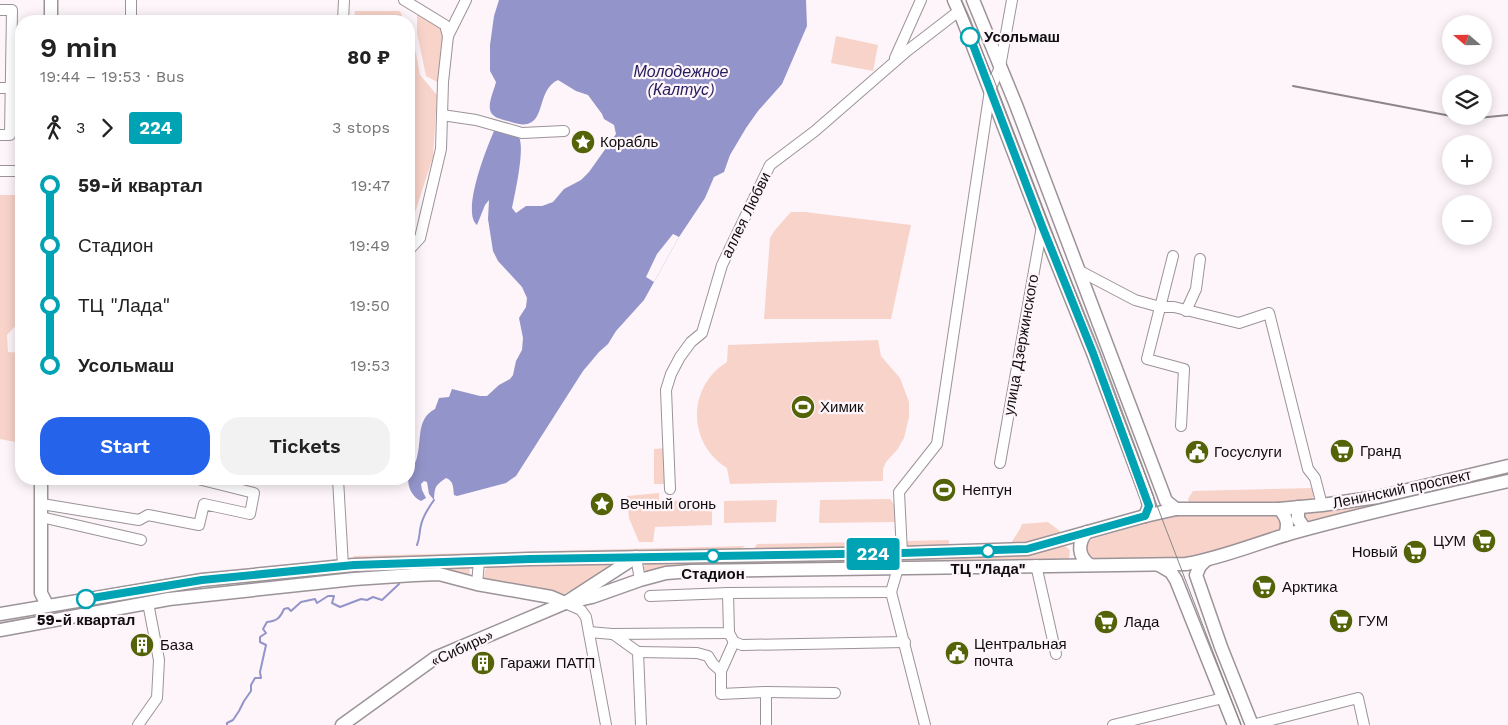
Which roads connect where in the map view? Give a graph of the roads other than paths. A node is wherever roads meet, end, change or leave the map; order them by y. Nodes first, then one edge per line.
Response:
1 (51, 0) edge
2 (131, 0) edge
3 (344, 0) edge
4 (466, 0) edge
5 (921, 0) edge
6 (954, 0) edge
7 (973, 0) edge
8 (1012, 0) edge
9 (408, 1) edge
10 (0, 10) edge
11 (955, 14) dead end
12 (51, 15) edge
13 (132, 15) edge
14 (343, 15) edge
15 (448, 36) junction
16 (894, 62) junction
17 (1000, 66) junction
18 (0, 88) edge
19 (11, 88) junction
20 (990, 90) junction
21 (442, 115) junction
22 (564, 131) dead end
23 (0, 135) edge
24 (0, 171) edge
25 (15, 171) edge
26 (1042, 226) junction
27 (415, 238) edge
28 (420, 238) junction
29 (415, 243) edge
30 (1173, 256) dead end
31 (1200, 259) dead end
32 (1078, 270) junction
33 (1160, 307) junction
34 (1186, 311) junction
35 (1181, 426) dead end
36 (1000, 464) dead end
37 (1508, 466) edge
38 (1508, 481) edge
39 (41, 485) edge
40 (222, 485) edge
41 (338, 485) edge
42 (670, 489) dead end
43 (42, 504) junction
44 (1322, 505) junction
45 (1298, 507) junction
46 (1176, 509) junction
47 (1279, 509) junction
48 (1145, 516) junction
49 (41, 517) junction
50 (1305, 529) junction
51 (1087, 532) junction
52 (1284, 535) junction
53 (141, 540) dead end
54 (1060, 540) junction
55 (902, 553) junction
56 (636, 557) junction
57 (479, 561) junction
58 (1205, 561) junction
59 (1036, 565) junction
60 (1066, 565) junction
61 (1090, 565) junction
62 (1159, 565) junction
63 (343, 566) junction
64 (898, 568) junction
65 (244, 576) junction
66 (640, 580) junction
67 (477, 584) junction
68 (245, 591) junction
69 (891, 592) junction
70 (728, 593) junction
71 (650, 596) dead end
72 (592, 597) junction
73 (148, 603) junction
74 (565, 603) junction
75 (47, 605) junction
76 (0, 614) edge
77 (586, 617) junction
78 (0, 629) edge
79 (589, 632) junction
80 (612, 634) junction
81 (732, 638) junction
82 (905, 642) junction
83 (638, 652) junction
84 (1056, 654) dead end
85 (721, 671) junction
86 (766, 692) junction
87 (835, 693) dead end
88 (1223, 698) junction
89 (138, 725) edge
90 (342, 725) edge
91 (606, 725) edge
92 (641, 725) edge
93 (766, 725) edge
94 (925, 725) edge
95 (1113, 725) edge
96 (1234, 725) edge
97 (1252, 725) edge
98 (1364, 725) edge

1 - 12 main road
2 - 13 street
3 - 14 street
4 - 15 street
5 - 16 street
6 - 20 main road
7 - 17 main road
8 - 17 street
9 - 15 street
10 - 19 street
11 - 16 street, аллея Любви
15 - 21 street
16 - 42 street, аллея Любви
17 - 20 street
17 - 32 main road
18 - 19 street
19 - 23 street
20 - 26 main road
20 - 55 street
21 - 22 street
21 - 28 street
24 - 25 street
26 - 36 street, улица Дзержинского
26 - 48 main road
27 - 28 street
28 - 29 street
30 - 33 street
31 - 34 street
32 - 33 street
32 - 46 main road
33 - 34 street
33 - 35 street
34 - 44 street
37 - 44 main road, Ленинский проспект
38 - 50 main road, Ленинский проспект
39 - 43 main road
40 - 43 street
41 - 63 street
43 - 49 main road
44 - 45 main road, Ленинский проспект
45 - 47 main road, Ленинский проспект
45 - 50 main road
46 - 47 main road, Ленинский проспект
46 - 48 main road, Ленинский проспект
47 - 52 main road
48 - 51 main road, Ленинский проспект
49 - 53 street
49 - 75 main road
50 - 52 main road, Ленинский проспект
51 - 54 main road, Ленинский проспект
51 - 61 main road
52 - 58 main road, Ленинский проспект
54 - 55 main road, Ленинский проспект
54 - 60 main road
55 - 56 main road, Ленинский проспект
56 - 57 main road, Ленинский проспект
56 - 66 street
56 - 74 main road, «Сибирь»
57 - 63 main road, Ленинский проспект
57 - 67 street
58 - 62 main road, Ленинский проспект
58 - 97 main road
59 - 60 main road, Ленинский проспект
59 - 64 main road, Ленинский проспект
59 - 84 street
60 - 61 main road, Ленинский проспект
61 - 62 main road, Ленинский проспект
62 - 88 main road
63 - 65 main road, Ленинский проспект
64 - 66 main road, «Сибирь»
64 - 69 street
65 - 68 main road
65 - 75 main road, Ленинский проспект
66 - 72 main road, «Сибирь»
67 - 68 main road
67 - 74 main road
68 - 73 main road
69 - 70 street
69 - 82 street
70 - 71 street
70 - 81 street
72 - 74 main road, «Сибирь»
72 - 77 street
73 - 78 main road
73 - 89 street
74 - 77 street
74 - 90 main road, «Сибирь»
75 - 76 main road, Ленинский проспект
77 - 79 street
79 - 80 street
79 - 91 street
80 - 81 street
80 - 83 street
81 - 82 street
81 - 85 street
82 - 94 street
83 - 85 street
83 - 92 street
85 - 86 street
86 - 87 street
86 - 93 street
88 - 95 street
88 - 96 main road
97 - 98 street

